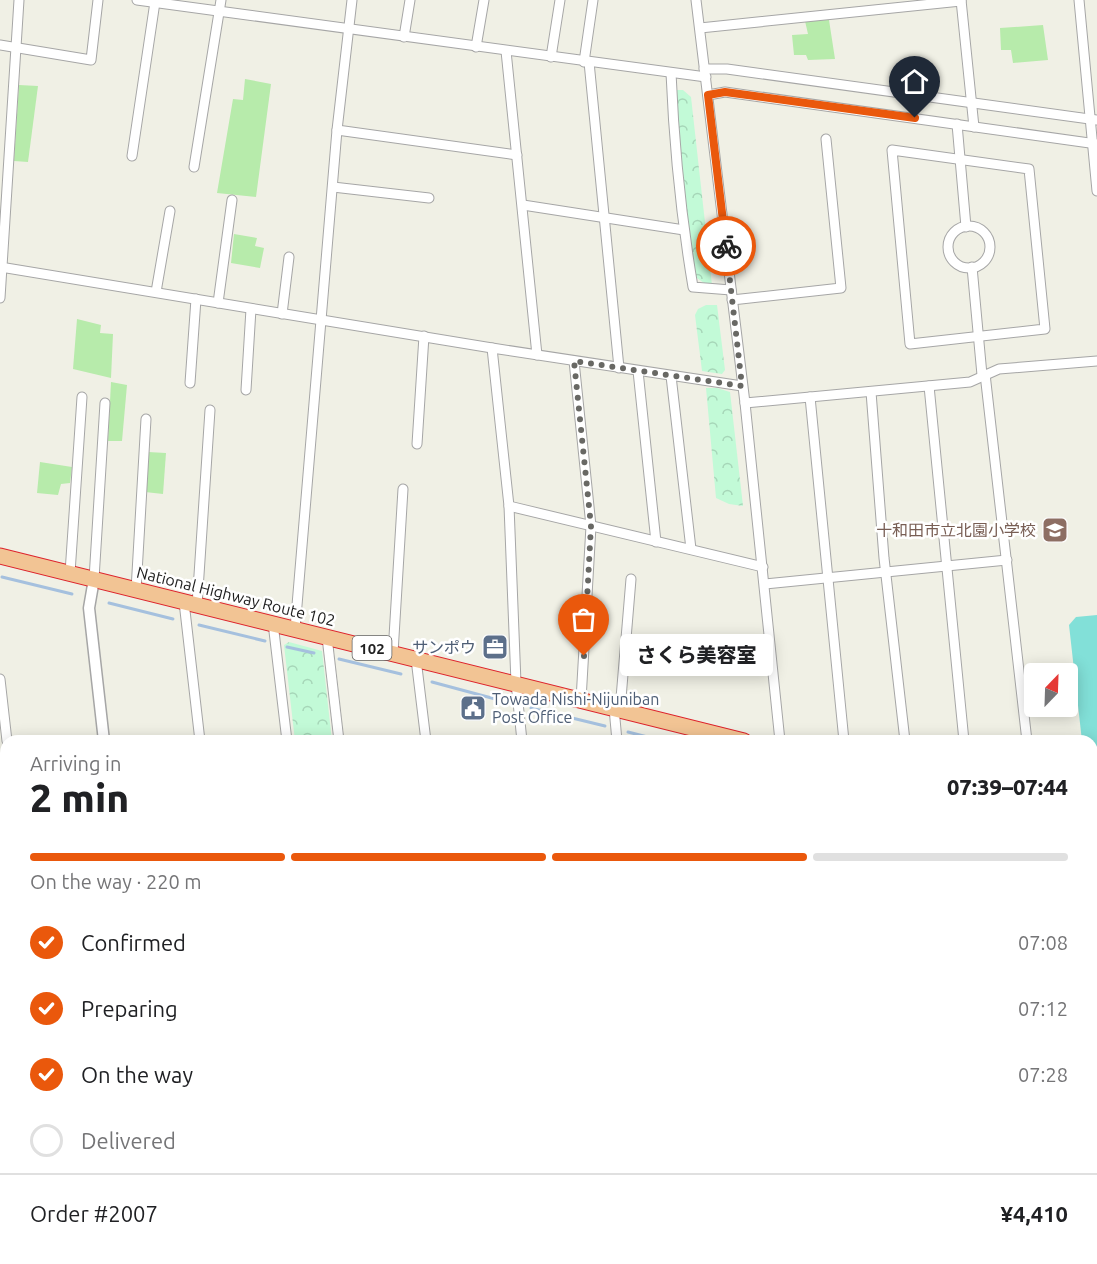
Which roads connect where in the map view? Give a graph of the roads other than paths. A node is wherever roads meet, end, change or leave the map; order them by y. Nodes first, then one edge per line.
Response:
1 (19, 0) edge
2 (98, 0) edge
3 (137, 0) edge
4 (352, 0) edge
5 (410, 0) edge
6 (484, 0) edge
7 (560, 0) edge
8 (593, 0) edge
9 (696, 0) edge
10 (961, 0) edge
11 (1079, 0) edge
12 (155, 2) junction
13 (220, 5) edge
14 (348, 28) junction
15 (699, 28) junction
16 (404, 37) junction
17 (0, 45) edge
18 (16, 47) junction
19 (476, 47) junction
20 (506, 51) junction
21 (551, 57) junction
22 (586, 62) junction
23 (671, 73) junction
24 (705, 73) junction
25 (708, 95) junction
26 (972, 104) junction
27 (1094, 120) edge
28 (957, 124) junction
29 (974, 127) junction
30 (337, 130) junction
31 (5, 133) edge
32 (826, 139) dead end
33 (1094, 143) edge
34 (517, 155) junction
35 (132, 156) dead end
36 (961, 158) junction
37 (194, 167) dead end
38 (333, 187) junction
39 (1097, 191) edge
40 (429, 198) dead end
41 (232, 200) dead end
42 (523, 206) junction
43 (170, 211) dead end
44 (603, 218) junction
45 (966, 227) junction
46 (684, 230) junction
47 (289, 257) dead end
48 (1, 267) edge
49 (972, 267) junction
50 (156, 292) junction
51 (731, 295) junction
52 (0, 297) edge
53 (196, 299) junction
54 (218, 303) junction
55 (251, 309) junction
56 (282, 314) junction
57 (322, 320) junction
58 (424, 336) junction
59 (977, 336) junction
60 (492, 348) junction
61 (537, 355) junction
62 (574, 361) junction
63 (1097, 361) edge
64 (619, 368) junction
65 (638, 371) junction
66 (983, 374) junction
67 (671, 376) junction
68 (190, 383) dead end
69 (742, 386) junction
70 (929, 386) junction
71 (246, 390) dead end
72 (871, 392) junction
73 (82, 397) dead end
74 (810, 397) junction
75 (745, 403) junction
76 (105, 404) dead end
77 (210, 410) dead end
78 (146, 419) dead end
79 (417, 444) dead end
80 (404, 489) dead end
81 (509, 506) junction
82 (591, 526) junction
83 (656, 542) junction
84 (691, 549) junction
85 (0, 556) edge
86 (1007, 560) junction
87 (947, 566) junction
88 (763, 567) junction
89 (886, 572) junction
90 (70, 573) junction
91 (827, 578) junction
92 (94, 579) junction
93 (631, 579) dead end
94 (765, 584) junction
95 (136, 590) junction
96 (191, 603) junction
97 (273, 623) junction
98 (296, 629) junction
99 (327, 637) junction
100 (393, 653) junction
101 (416, 659) junction
102 (0, 679) edge
103 (516, 683) junction
104 (581, 699) junction
105 (617, 709) junction
106 (6, 735) edge
107 (103, 735) edge
108 (200, 735) edge
109 (286, 735) edge
110 (338, 735) edge
111 (425, 735) edge
112 (521, 735) edge
113 (617, 735) edge
114 (706, 735) edge
115 (779, 735) edge
116 (843, 735) edge
117 (904, 735) edge
118 (963, 735) edge
119 (1026, 735) edge

1 - 18 street
2 - 18 street
3 - 12 street
4 - 14 street
5 - 16 street
6 - 19 street
7 - 21 street
8 - 22 street
9 - 15 street
10 - 15 street
10 - 26 street
11 - 27 street
12 - 13 street
12 - 35 street
13 - 14 street
13 - 37 street
14 - 16 street
14 - 30 street
15 - 24 street
16 - 19 street
17 - 18 street
18 - 31 street
19 - 20 street
20 - 21 street
20 - 34 street
21 - 22 street
22 - 23 street
22 - 44 street
23 - 24 street
23 - 46 street
24 - 25 street
24 - 26 street
25 - 28 street
25 - 51 street
26 - 27 street
26 - 29 street
27 - 33 street
28 - 29 street
28 - 36 street
29 - 33 street
30 - 34 street
30 - 38 street
31 - 48 street
32 - 51 street
33 - 39 street
34 - 42 street
36 - 45 street
36 - 59 street
36 - 59 street
38 - 40 street
38 - 57 street
41 - 54 street
42 - 44 street
42 - 61 street
43 - 50 street
44 - 46 street
44 - 64 street
45 - 49 street
45 - 49 street
46 - 51 street
47 - 56 street
48 - 50 street
48 - 52 street
49 - 59 street
50 - 53 street
51 - 69 street
53 - 54 street
53 - 68 street
54 - 55 street
55 - 56 street
55 - 71 street
56 - 57 street
57 - 58 street
57 - 98 street
58 - 60 street
58 - 79 street
59 - 66 street
60 - 61 street
60 - 81 street
61 - 62 street
62 - 64 street
62 - 82 street
63 - 66 street
64 - 65 street
65 - 67 street
65 - 83 street
66 - 70 street
66 - 86 street
67 - 69 street
67 - 84 street
69 - 75 street
70 - 72 street
70 - 87 street
72 - 74 street
72 - 89 street
73 - 90 street
74 - 75 street
74 - 91 street
75 - 88 street
76 - 92 street
77 - 96 street
78 - 95 street
80 - 100 street
81 - 82 street
81 - 103 street
82 - 83 street
82 - 104 street
83 - 84 street
84 - 88 street
85 - 90 highway, National Highway Route 102 / 102
86 - 87 street
86 - 119 street
87 - 89 street
87 - 118 street
88 - 94 street
89 - 91 street
89 - 117 street
90 - 92 highway, National Highway Route 102 / 102
91 - 94 street
91 - 116 street
92 - 95 highway, National Highway Route 102 / 102
92 - 107 street
93 - 105 street
94 - 115 street
95 - 96 highway, National Highway Route 102 / 102
96 - 97 highway, National Highway Route 102 / 102
96 - 108 street
97 - 98 highway, National Highway Route 102 / 102
97 - 109 street
98 - 99 highway, National Highway Route 102 / 102
99 - 100 highway, National Highway Route 102 / 102
99 - 110 street
100 - 101 highway, National Highway Route 102 / 102
101 - 103 highway, National Highway Route 102 / 102
101 - 111 street
102 - 106 street
103 - 104 highway, National Highway Route 102 / 102
103 - 112 street
104 - 105 highway, National Highway Route 102 / 102
105 - 113 street
105 - 114 highway, National Highway Route 102 / 102

